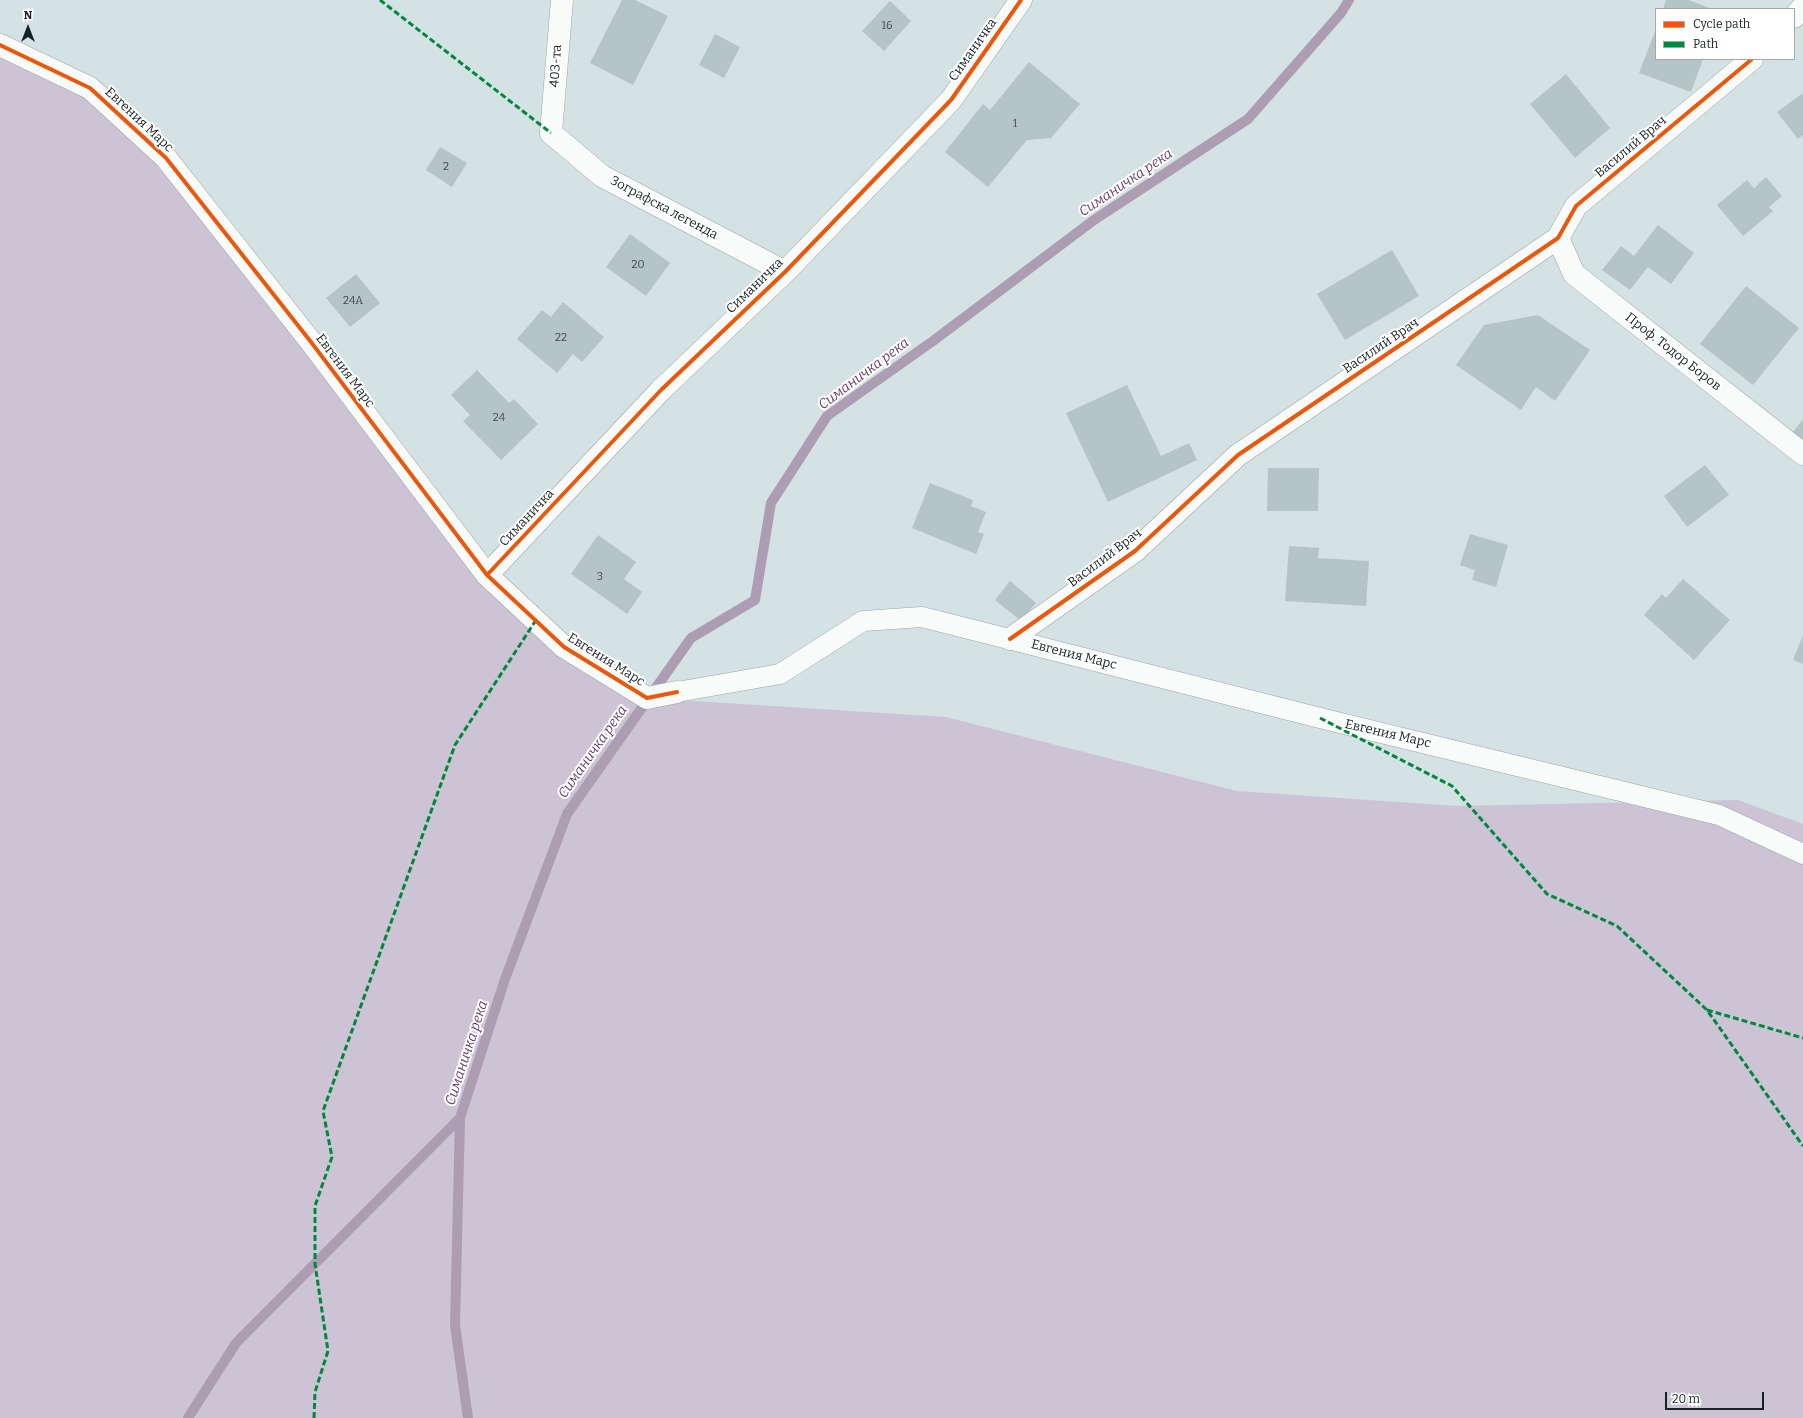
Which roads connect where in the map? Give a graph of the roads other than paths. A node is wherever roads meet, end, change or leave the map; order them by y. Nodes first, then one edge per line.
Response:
1 (562, 0) edge
2 (1021, 0) edge
3 (1803, 7) edge
4 (1795, 16) edge
5 (0, 45) edge
6 (1751, 60) edge
7 (551, 133) joint
8 (1558, 238) junction
9 (785, 272) junction
10 (1803, 454) edge
11 (488, 575) junction
12 (1010, 639) junction
13 (677, 692) joint
14 (1803, 854) edge

1 - 7 street, 403-та
2 - 9 street, Симаничка
3 - 4 street
5 - 11 street, Евгения Марс
6 - 8 street, Василий Врач
7 - 9 street, Зографска легенда
8 - 10 street, Проф. Тодор Боров
8 - 12 street, Василий Врач
9 - 11 street, Симаничка
11 - 13 street, Евгения Марс
12 - 13 lane, Евгения Марс
12 - 14 lane, Евгения Марс

